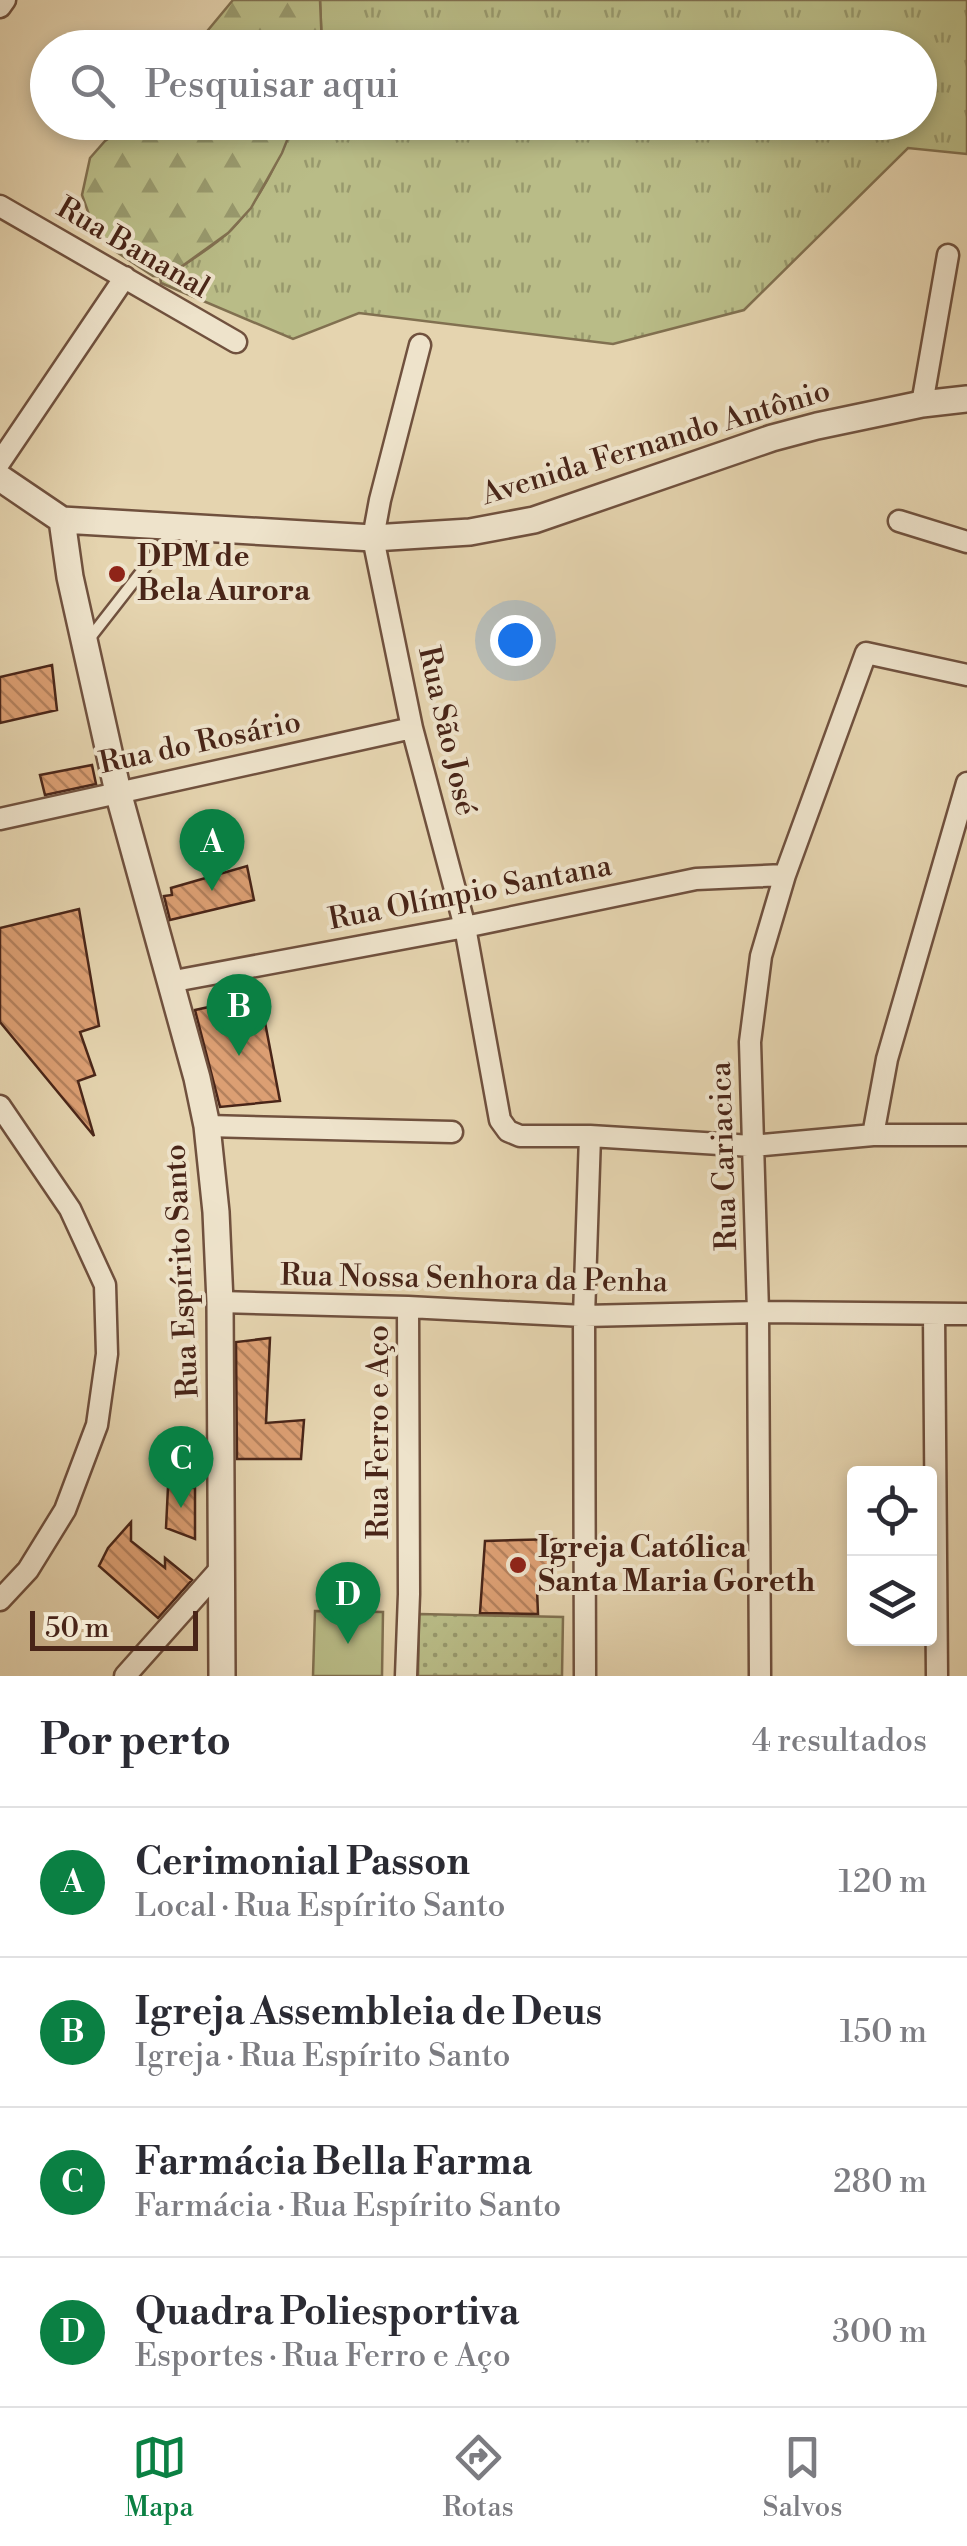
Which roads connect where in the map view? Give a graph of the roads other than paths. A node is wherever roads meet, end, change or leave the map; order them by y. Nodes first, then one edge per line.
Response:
1 (5, 0) edge
2 (0, 7) edge
3 (0, 206) edge
4 (948, 255) dead end
5 (125, 277) junction
6 (236, 342) dead end
7 (420, 345) dead end
8 (967, 398) edge
9 (922, 404) junction
10 (0, 462) edge
11 (0, 478) edge
12 (62, 520) junction
13 (899, 521) dead end
14 (175, 528) junction
15 (372, 538) junction
16 (967, 542) edge
17 (85, 644) junction
18 (967, 675) edge
19 (412, 728) junction
20 (967, 783) edge
21 (118, 792) junction
22 (0, 818) edge
23 (785, 875) junction
24 (465, 926) junction
25 (169, 982) junction
26 (0, 1106) edge
27 (207, 1126) junction
28 (452, 1132) dead end
29 (967, 1135) edge
30 (590, 1136) junction
31 (874, 1136) junction
32 (752, 1146) junction
33 (220, 1302) junction
34 (408, 1307) junction
35 (758, 1312) junction
36 (934, 1314) junction
37 (967, 1314) edge
38 (584, 1316) junction
39 (222, 1567) junction
40 (0, 1600) edge
41 (125, 1676) edge
42 (222, 1676) edge
43 (406, 1676) edge
44 (585, 1676) edge
45 (760, 1676) edge
46 (937, 1676) edge

1 - 2 street
3 - 5 street, Rua Bananal
4 - 9 street
5 - 6 street, Rua Bananal
5 - 10 street
7 - 15 street, Rua São José
8 - 9 street, Avenida Fernando Antônio
9 - 15 street, Avenida Fernando Antônio
11 - 12 street
12 - 14 street, Avenida Fernando Antônio
12 - 17 street, Rua Espírito Santo
13 - 16 street
14 - 15 street, Avenida Fernando Antônio
14 - 17 lane
15 - 19 street, Rua São José
17 - 21 street, Rua Espírito Santo
18 - 23 street, Rua Cariacica
19 - 21 street, Rua do Rosário
19 - 24 street, Rua São José
20 - 31 street
21 - 22 street, Rua do Rosário
21 - 25 street, Rua Espírito Santo
23 - 24 street, Rua Olímpio Santana
23 - 32 street, Rua Cariacica
24 - 25 street, Rua Olímpio Santana
24 - 30 street, Rua São José
25 - 27 street, Rua Espírito Santo
26 - 40 street
27 - 28 street
27 - 33 street, Rua Espírito Santo
29 - 31 street
30 - 32 street
30 - 38 street
31 - 32 street
32 - 35 street, Rua Cariacica
33 - 34 street, Rua Nossa Senhora da Penha
33 - 39 street, Rua Espírito Santo
34 - 38 street, Rua Nossa Senhora da Penha
34 - 43 street, Rua Ferro e Aço
35 - 36 street, Rua Nossa Senhora da Penha
35 - 38 street, Rua Nossa Senhora da Penha
35 - 45 street, Rua Cariacica
36 - 37 street, Rua Nossa Senhora da Penha
36 - 46 street
38 - 44 street
39 - 41 street
39 - 42 street, Rua Espírito Santo

